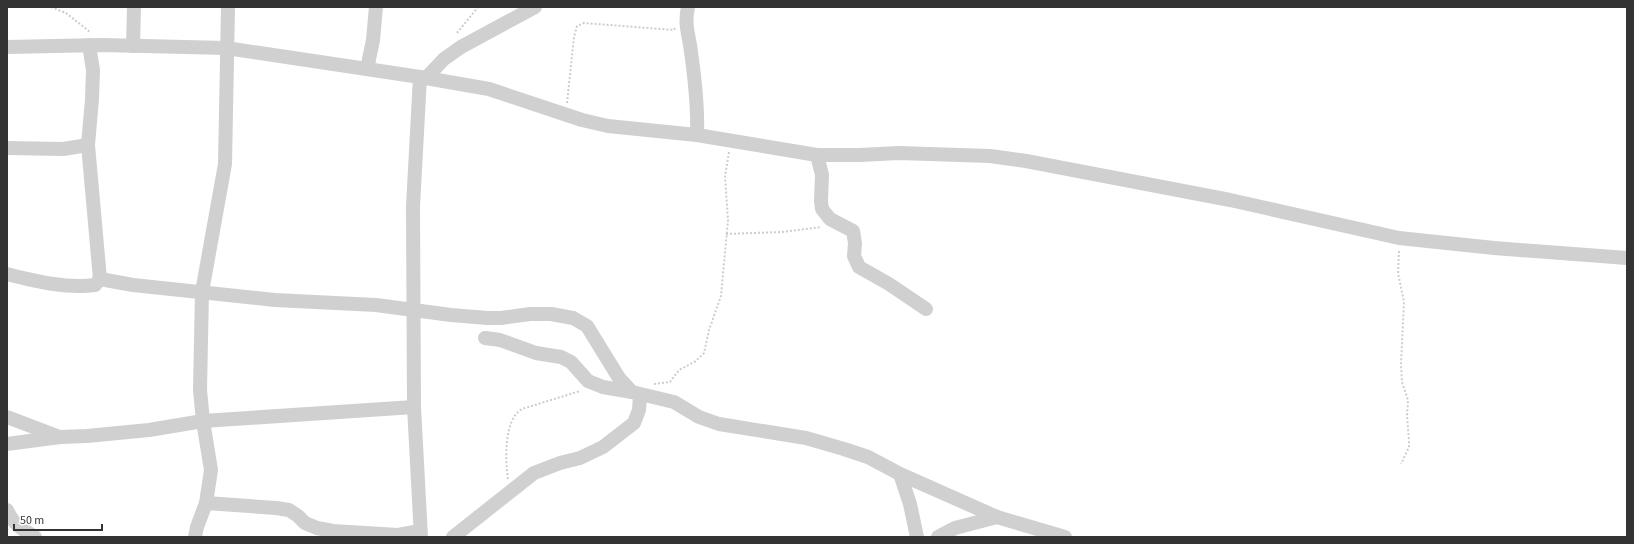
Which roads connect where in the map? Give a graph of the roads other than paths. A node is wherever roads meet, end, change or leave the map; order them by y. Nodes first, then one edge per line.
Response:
1 (134, 7) edge
2 (228, 7) edge
3 (376, 7) edge
4 (535, 7) edge
5 (687, 14) edge
6 (95, 45) junction
7 (133, 46) junction
8 (7, 47) edge
9 (226, 48) junction
10 (367, 69) junction
11 (423, 77) junction
12 (697, 136) junction
13 (88, 146) junction
14 (7, 148) edge
15 (817, 155) junction
16 (1627, 258) edge
17 (10, 278) edge
18 (100, 279) junction
19 (202, 292) junction
20 (926, 309) dead end
21 (414, 310) junction
22 (485, 338) dead end
23 (636, 393) junction
24 (414, 407) junction
25 (7, 417) edge
26 (203, 421) junction
27 (60, 437) junction
28 (7, 444) edge
29 (900, 474) junction
30 (206, 503) junction
31 (7, 510) edge
32 (997, 517) junction
33 (420, 534) edge
34 (35, 537) edge
35 (195, 537) edge
36 (453, 537) edge
37 (917, 537) edge
38 (938, 537) edge
39 (1065, 537) edge

1 - 7 street
2 - 9 street
3 - 10 street
4 - 11 street
5 - 12 street
6 - 7 street
6 - 8 street
6 - 13 street
7 - 9 street
9 - 10 street
9 - 19 street
10 - 11 street
11 - 12 street
11 - 21 street
12 - 15 street
13 - 14 street
13 - 18 street
15 - 16 street
15 - 20 street
17 - 18 street
18 - 19 street
19 - 21 street
19 - 26 street
21 - 23 street
21 - 24 street
22 - 23 street
23 - 29 street
23 - 36 street
24 - 26 street
24 - 33 street
25 - 27 street
26 - 27 street
26 - 30 street
27 - 28 street
29 - 32 street
29 - 37 street
30 - 33 street
30 - 35 street
31 - 34 street
32 - 38 street
32 - 39 street

